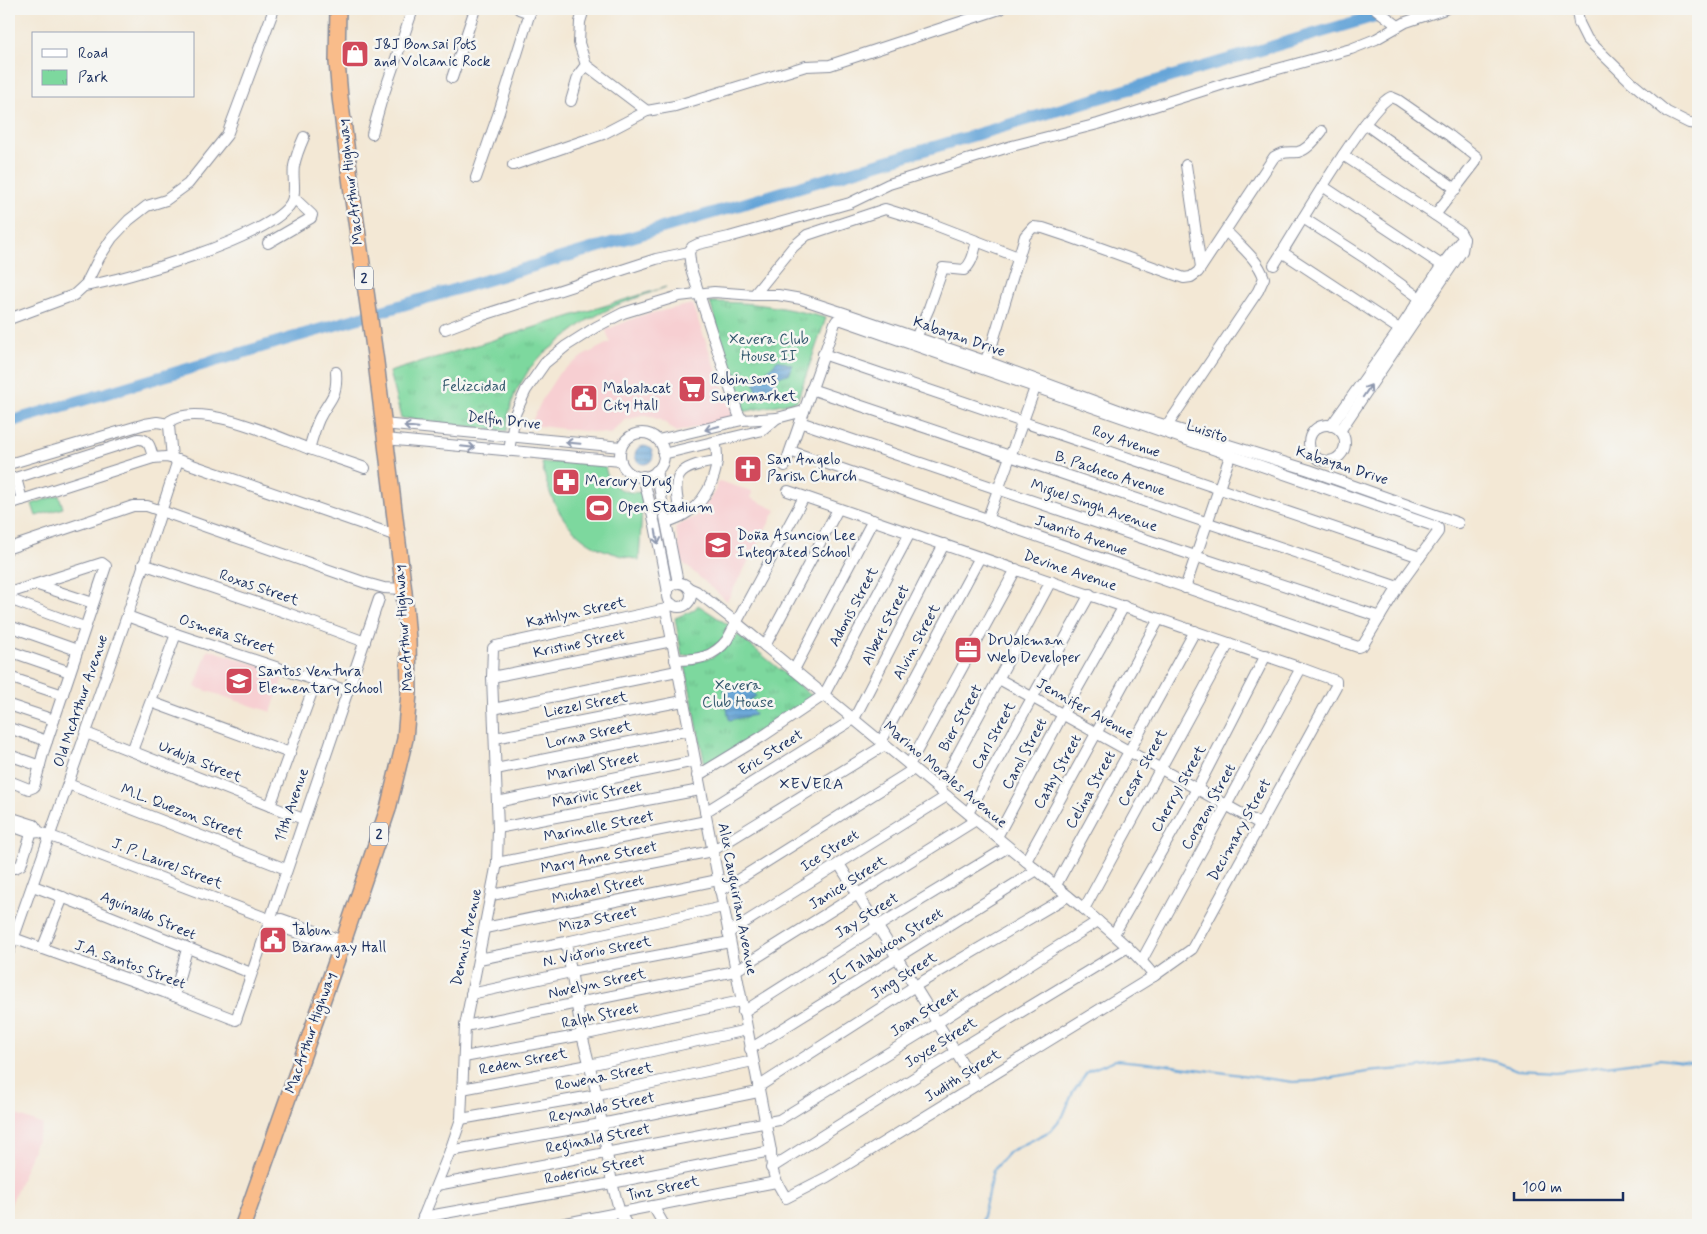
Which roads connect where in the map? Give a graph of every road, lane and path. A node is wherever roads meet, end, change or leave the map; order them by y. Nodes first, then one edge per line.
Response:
1 (274, 9) edge
2 (338, 9) edge
3 (413, 9) edge
4 (474, 9) edge
5 (519, 9) edge
6 (584, 9) edge
7 (1000, 9) edge
8 (1376, 9) edge
9 (1445, 9) edge
10 (1577, 9) edge
11 (531, 11) edge
12 (1398, 26) junction
13 (586, 65) junction
14 (452, 78) dead end
15 (572, 101) dead end
16 (647, 111) junction
17 (1695, 122) edge
18 (1365, 124) junction
19 (1322, 131) dead end
20 (372, 134) dead end
21 (304, 137) dead end
22 (1343, 155) junction
23 (513, 165) dead end
24 (1186, 165) dead end
25 (476, 178) dead end
26 (1324, 187) junction
27 (1456, 189) junction
28 (293, 197) junction
29 (1435, 215) junction
30 (1303, 218) junction
31 (1226, 231) junction
32 (977, 241) junction
33 (268, 242) dead end
34 (689, 252) junction
35 (1282, 252) junction
36 (1018, 257) junction
37 (1274, 265) dead end
38 (1201, 267) junction
39 (1446, 268) junction
40 (84, 286) junction
41 (698, 294) junction
42 (754, 295) junction
43 (1422, 300) junction
44 (9, 319) edge
45 (445, 329) dead end
46 (1403, 331) junction
47 (916, 338) junction
48 (823, 354) junction
49 (985, 361) junction
50 (336, 372) dead end
51 (1035, 388) junction
52 (811, 389) junction
53 (804, 411) junction
54 (778, 418) junction
55 (742, 420) junction
56 (1022, 421) junction
57 (800, 422) junction
58 (169, 424) junction
59 (383, 424) junction
60 (1167, 426) junction
61 (1335, 428) junction
62 (511, 437) junction
63 (385, 439) junction
64 (658, 440) junction
65 (715, 442) junction
66 (621, 447) junction
67 (309, 449) junction
68 (509, 451) junction
69 (790, 451) junction
70 (663, 454) junction
71 (1230, 456) junction
72 (1010, 457) junction
73 (153, 458) junction
74 (1316, 458) junction
75 (175, 459) junction
76 (621, 461) junction
77 (717, 461) junction
78 (9, 464) edge
79 (785, 466) dead end
80 (365, 468) dead end
81 (1308, 470) junction
82 (656, 471) junction
83 (643, 476) junction
84 (12, 479) edge
85 (1303, 481) junction
86 (997, 489) junction
87 (1219, 489) junction
88 (788, 492) dead end
89 (804, 497) junction
90 (22, 500) junction
91 (9, 504) edge
92 (838, 509) junction
93 (161, 510) junction
94 (681, 516) junction
95 (873, 520) junction
96 (987, 520) junction
97 (1207, 521) junction
98 (666, 522) junction
99 (1458, 523) dead end
100 (910, 533) junction
101 (397, 536) junction
102 (944, 544) junction
103 (9, 548) edge
104 (980, 556) junction
105 (1195, 556) junction
106 (1420, 557) junction
107 (144, 564) junction
108 (1016, 569) junction
109 (1052, 581) junction
110 (678, 583) junction
111 (38, 584) junction
112 (1398, 587) junction
113 (688, 588) junction
114 (1185, 588) junction
115 (404, 589) junction
116 (668, 592) junction
117 (9, 594) edge
118 (1090, 594) junction
119 (9, 599) edge
120 (379, 599) dead end
121 (93, 603) junction
122 (712, 604) junction
123 (685, 606) junction
124 (1124, 606) junction
125 (669, 607) junction
126 (127, 616) junction
127 (1380, 616) junction
128 (1160, 618) junction
129 (737, 623) junction
130 (9, 626) edge
131 (84, 627) junction
132 (1195, 631) junction
133 (176, 634) junction
134 (672, 641) junction
135 (365, 642) junction
136 (1229, 643) junction
137 (1363, 645) joint
138 (765, 646) junction
139 (494, 648) joint
140 (77, 650) junction
141 (9, 651) edge
142 (1266, 655) junction
143 (675, 660) junction
144 (1301, 668) junction
145 (794, 670) junction
146 (677, 671) junction
147 (70, 672) junction
148 (9, 677) edge
149 (492, 677) junction
150 (1000, 679) junction
151 (316, 681) junction
152 (1336, 686) joint
153 (348, 691) junction
154 (63, 695) junction
155 (824, 695) junction
156 (1033, 698) junction
157 (683, 700) junction
158 (150, 702) junction
159 (9, 705) edge
160 (493, 709) junction
161 (1063, 714) junction
162 (854, 719) junction
163 (54, 720) junction
164 (9, 728) edge
165 (689, 730) junction
166 (86, 733) junction
167 (1096, 733) junction
168 (495, 738) junction
169 (47, 741) junction
170 (883, 743) junction
171 (132, 751) junction
172 (1129, 751) junction
173 (290, 752) junction
174 (9, 755) edge
175 (695, 761) junction
176 (40, 766) junction
177 (911, 767) junction
178 (1160, 768) junction
179 (496, 770) junction
180 (697, 776) junction
181 (9, 781) edge
182 (68, 784) junction
183 (1197, 789) junction
184 (700, 790) junction
185 (943, 793) junction
186 (497, 802) junction
187 (270, 806) junction
188 (1227, 806) junction
189 (9, 816) edge
190 (706, 816) junction
191 (972, 817) junction
192 (303, 819) junction
193 (1260, 824) junction
194 (9, 825) edge
195 (498, 828) junction
196 (35, 830) junction
197 (50, 836) junction
198 (997, 837) junction
199 (1008, 847) junction
200 (712, 851) junction
201 (1026, 861) junction
202 (497, 862) junction
203 (838, 864) junction
204 (9, 866) edge
205 (286, 868) junction
206 (1037, 870) junction
207 (718, 880) junction
208 (1056, 885) junction
209 (33, 886) junction
210 (720, 891) junction
211 (858, 894) junction
212 (492, 895) junction
213 (1068, 896) junction
214 (63, 897) junction
215 (723, 907) junction
216 (1084, 909) junction
217 (272, 920) junction
218 (1098, 921) junction
219 (878, 926) junction
220 (485, 928) junction
221 (1114, 934) junction
222 (729, 937) junction
223 (13, 938) junction
224 (566, 942) junction
225 (342, 944) junction
226 (1128, 946) junction
227 (42, 949) junction
228 (187, 949) junction
229 (9, 950) edge
230 (897, 957) junction
231 (479, 959) junction
232 (1142, 960) junction
233 (736, 971) junction
234 (571, 972) junction
235 (251, 973) junction
236 (1154, 976) junction
237 (915, 986) junction
238 (471, 994) junction
239 (174, 996) junction
240 (741, 1001) junction
241 (578, 1004) junction
242 (743, 1012) junction
243 (236, 1020) joint
244 (937, 1023) junction
245 (465, 1026) junction
246 (747, 1030) junction
247 (582, 1035) junction
248 (750, 1048) junction
249 (955, 1052) junction
250 (464, 1057) junction
251 (753, 1061) junction
252 (589, 1065) junction
253 (976, 1086) junction
254 (758, 1089) junction
255 (462, 1090) junction
256 (596, 1095) junction
257 (461, 1119) junction
258 (765, 1123) junction
259 (601, 1124) junction
260 (450, 1151) junction
261 (771, 1151) junction
262 (606, 1153) junction
263 (771, 1168) junction
264 (776, 1182) junction
265 (612, 1183) junction
266 (437, 1185) junction
267 (786, 1198) joint
268 (653, 1206) junction
269 (620, 1213) junction
270 (422, 1221) edge
271 (589, 1222) edge
272 (243, 1225) edge
273 (556, 1225) edge
274 (627, 1225) edge
275 (664, 1225) edge

1 - 40 street
2 - 59 highway, MacArthur Highway / 2
3 - 20 street
4 - 14 street
5 - 11 street
6 - 13 street
7 - 16 street
8 - 12 street
9 - 12 street
10 - 17 street
11 - 25 street
12 - 34 street
13 - 15 street
13 - 16 street
16 - 23 street
18 - 22 street
18 - 27 street
18 - 27 street
19 - 31 street
21 - 28 street
22 - 26 street
22 - 29 street
24 - 38 street
26 - 30 street
26 - 39 street
27 - 29 street
28 - 33 street
28 - 40 street
29 - 39 street
30 - 35 street
30 - 43 street
31 - 38 street
31 - 60 street
32 - 36 street
32 - 42 street
32 - 47 street
34 - 41 street
34 - 45 street
35 - 37 street
35 - 46 street
36 - 38 street
36 - 49 street
39 - 43 street
40 - 44 street
41 - 42 street, Kabayan Drive
41 - 55 street
41 - 62 street, Kabayan Drive
42 - 47 street, Kabayan Drive
43 - 46 street
46 - 61 street
47 - 49 street, Kabayan Drive
48 - 51 street, Luisito
48 - 52 street
48 - 56 street, Roy Avenue
49 - 60 street, Kabayan Drive
50 - 67 street
51 - 56 street
51 - 71 street, Luisito
52 - 53 street
52 - 72 street, B. Pacheco Avenue
53 - 54 street
53 - 57 street
54 - 55 street
54 - 65 street
55 -> 64 street
56 - 72 street
56 - 87 street, Roy Avenue
57 - 69 street
57 - 86 street, Miguel Singh Avenue
58 - 67 street
58 - 75 street
58 - 78 street
62 -> 59 street, Delfin Drive
59 - 63 highway, MacArthur Highway / 2
60 - 81 street, Kabayan Drive
61 - 74 street
61 - 74 street
66 -> 62 street, Delfin Drive
62 - 68 street, Kabayan Drive
63 -> 68 street, Delfin Drive
63 - 101 highway, MacArthur Highway / 2
64 - 66 street
64 - 70 street
65 - 70 street
65 - 77 street
66 - 76 street
67 - 80 street
68 - 76 street, Delfin Drive
69 - 79 street
69 - 96 street, Juanito Avenue
70 - 82 street
71 - 85 street, Luisito
71 - 87 street
72 - 86 street
72 - 97 street, B. Pacheco Avenue
73 - 75 street
73 - 84 street
73 - 90 street
74 - 81 street
75 - 93 street, Old McArthur Avenue
75 - 101 street
76 - 83 street
77 - 94 street
77 - 94 street
81 - 85 street
81 - 99 street, Kabayan Drive
82 - 83 street
82 - 98 street
83 -> 116 street
84 - 90 street
85 - 106 street, Luisito
86 - 96 street
86 - 105 street, Miguel Singh Avenue
87 - 97 street
87 - 106 street, Roy Avenue
88 - 89 street, Devine Avenue
89 - 92 street, Devine Avenue
89 - 129 street
90 - 91 street
92 - 95 street, Devine Avenue
92 - 138 street
93 - 103 street
93 - 107 street, Old McArthur Avenue
93 - 115 street
94 - 98 street
95 - 100 street, Devine Avenue
95 - 145 street
96 - 114 street, Juanito Avenue
97 - 105 street
97 - 112 street, B. Pacheco Avenue
98 - 110 street
100 - 102 street, Devine Avenue
100 - 155 street, Adonis Street
101 - 115 highway, MacArthur Highway / 2
102 - 104 street, Devine Avenue
102 - 162 street, Albert Street
104 - 108 street, Devine Avenue
104 - 170 street, Alvin Street
105 - 114 street
105 - 127 street, Miguel Singh Avenue
106 - 112 street, Luisito
107 - 126 street, Old McArthur Avenue
107 - 135 street, Roxas Street
108 - 109 street, Devine Avenue
108 - 177 street
109 - 118 street, Devine Avenue
109 - 150 street, Bier Street
110 - 113 street
110 - 116 street
111 - 117 street
111 - 121 street
111 - 121 street
112 - 127 street, Luisito
113 - 122 street, Marino Morales Avenue
113 - 123 street
114 - 137 street, Juanito Avenue
115 - 225 highway, MacArthur Highway / 2
116 - 125 street
118 - 124 street, Devine Avenue
118 - 156 street, Carl Street
119 - 131 street
120 - 135 street, 11th Avenue
121 - 131 street
122 - 123 street
122 - 129 street, Marino Morales Avenue
123 - 125 street
124 - 128 street, Devine Avenue
124 - 161 street, Carol Street
125 - 134 street, Alex Cauguirian Avenue
125 - 139 street, Kathlyn Street
126 - 133 street, Osmeña Street
126 - 166 street, Old McArthur Avenue
127 - 137 street, Luisito
128 - 132 street, Devine Avenue
128 - 167 street, Cathy Street
129 - 138 street, Marino Morales Avenue
129 - 143 street
130 - 140 street
131 - 140 street
132 - 136 street, Devine Avenue
132 - 172 street, Celina Street
133 - 151 street, Osmeña Street
133 - 158 street
134 - 143 street, Alex Cauguirian Avenue
134 - 149 street, Kristine Street
135 - 153 street, 11th Avenue
136 - 142 street, Devine Avenue
136 - 178 street, Cesar Street
138 - 145 street, Marino Morales Avenue
139 - 149 street, Dennis Avenue
140 - 147 street
141 - 147 street
142 - 144 street, Devine Avenue
142 - 183 street, Cherryl Street
143 - 146 street, Alex Cauguirian Avenue
144 - 152 street, Devine Avenue
144 - 188 street, Corazon Street
145 - 155 street, Marino Morales Avenue
146 - 157 street, Alex Cauguirian Avenue
146 - 160 street
147 - 154 street
148 - 154 street
149 - 160 street, Dennis Avenue
150 - 156 street, Jennifer Avenue
150 - 185 street, Bier Street
151 - 153 street, Osmeña Street
151 - 173 street
152 - 193 street, Decimary Street
153 - 192 street, 11th Avenue
154 - 163 street
155 - 162 street, Marino Morales Avenue
155 - 180 street
156 - 161 street, Jennifer Avenue
156 - 191 street, Carl Street
157 - 165 street, Alex Cauguirian Avenue
157 - 168 street, Liezel Street
158 - 171 street
158 - 173 street
159 - 163 street
160 - 168 street, Dennis Avenue
161 - 167 street, Jennifer Avenue
161 - 198 street, Carol Street
162 - 170 street, Marino Morales Avenue
162 - 190 street, Eric Street
163 - 169 street
164 - 169 street
165 - 175 street, Alex Cauguirian Avenue
165 - 179 street, Lorna Street
166 - 171 street, Urduja Street
166 - 182 street, Old McArthur Avenue
167 - 172 street, Jennifer Avenue
167 - 201 street, Cathy Street
168 - 179 street, Dennis Avenue
169 - 176 street
170 - 177 street, Marino Morales Avenue
170 - 200 street
171 - 187 street, Urduja Street
172 - 178 street, Jennifer Avenue
172 - 208 street, Celina Street
173 - 187 street
174 - 176 street
175 - 180 street, Alex Cauguirian Avenue
175 - 186 street, Maribel Street
176 - 181 street
177 - 185 street, Marino Morales Avenue
177 - 210 street
178 - 183 street, Jennifer Avenue
178 - 216 street, Cesar Street
179 - 186 street, Dennis Avenue
180 - 184 street, Alex Cauguirian Avenue
182 - 197 street, Old McArthur Avenue
182 - 205 street, M.L. Quezon Street
183 - 188 street, Jennifer Avenue
183 - 221 street, Cherryl Street
184 - 190 street, Alex Cauguirian Avenue
184 - 195 street, Marivic Street
185 - 191 street, Marino Morales Avenue
185 - 203 street, Ice Street
186 - 195 street, Dennis Avenue
187 - 192 street, Urduja Street
188 - 193 street, Jennifer Avenue
188 - 232 street, Corazon Street
189 - 196 street
190 - 200 street, Alex Cauguirian Avenue
190 - 202 street, Marinelle Street
191 - 198 street, Marino Morales Avenue
191 - 211 street, Janice Street
192 - 205 street, 11th Avenue
193 - 236 street, Decimary Street
194 - 196 street
195 - 202 street, Dennis Avenue
196 - 197 street, J. P. Laurel Street
196 - 204 street
197 - 209 street, Old McArthur Avenue
197 - 217 street, J. P. Laurel Street
198 - 199 street, Marino Morales Avenue
199 - 201 street, Marino Morales Avenue
199 - 219 street, Jay Street
200 - 207 street, Alex Cauguirian Avenue
200 - 212 street, Mary Anne Street
201 - 206 street, Marino Morales Avenue
202 - 212 street, Dennis Avenue
203 - 211 street
203 - 222 street, Ice Street
205 - 217 street, 11th Avenue
206 - 208 street, Marino Morales Avenue
206 - 230 street, JC Talabucon Street
207 - 210 street, Alex Cauguirian Avenue
207 - 220 street, Michael Street
208 - 213 street, Marino Morales Avenue
209 - 214 street, Aguinaldo Street
209 - 223 street, Old McArthur Avenue
210 - 215 street, Alex Cauguirian Avenue
211 - 219 street
211 - 233 street, Janice Street
212 - 220 street, Dennis Avenue
213 - 216 street, Marino Morales Avenue
213 - 237 street, Jing Street
214 - 227 street
214 - 228 street, Aguinaldo Street
215 - 222 street, Alex Cauguirian Avenue
215 - 224 street, Miza Street
216 - 218 street, Marino Morales Avenue
217 - 225 street, J. P. Laurel Street
217 - 235 street, 11th Avenue
218 - 221 street, Marino Morales Avenue
218 - 244 street, Joan Street
219 - 230 street
219 - 242 street, Jay Street
220 - 231 street, Dennis Avenue
221 - 226 street, Marino Morales Avenue
222 - 233 street, Alex Cauguirian Avenue
222 - 234 street, N. Victorio Street
223 - 227 street, J.A. Santos Street
223 - 229 street, Old McArthur Avenue
224 - 231 street, Miza Street
224 - 234 street
225 - 272 highway, MacArthur Highway / 2
226 - 232 street, Marino Morales Avenue
226 - 249 street, Joyce Street
227 - 239 street, J.A. Santos Street
228 - 235 street, Aguinaldo Street
228 - 239 street
230 - 237 street
230 - 248 street, JC Talabucon Street
231 - 238 street, Dennis Avenue
232 - 236 street, Marino Morales Avenue
233 - 240 street, Alex Cauguirian Avenue
233 - 241 street, Novelyn Street
234 - 238 street, N. Victorio Street
234 - 241 street
235 - 243 street, 11th Avenue
236 - 253 street, Judith Street
237 - 244 street
237 - 254 street, Jing Street
238 - 245 street, Dennis Avenue
239 - 243 street, J.A. Santos Street
240 - 242 street, Alex Cauguirian Avenue
240 - 247 street, Ralph Street
241 - 245 street, Novelyn Street
241 - 247 street
242 - 246 street, Alex Cauguirian Avenue
244 - 249 street
244 - 258 street, Joan Street
245 - 250 street, Dennis Avenue
246 - 248 street, Alex Cauguirian Avenue
246 - 252 street, Reden Street
247 - 250 street, Ralph Street
247 - 252 street
248 - 251 street, Alex Cauguirian Avenue
249 - 253 street
249 - 263 street, Joyce Street
250 - 255 street, Dennis Avenue
251 - 254 street, Alex Cauguirian Avenue
251 - 256 street, Rowena Street
252 - 255 street, Reden Street
252 - 256 street
253 - 267 street, Judith Street
254 - 258 street, Alex Cauguirian Avenue
254 - 259 street, Reynaldo Street
255 - 257 street, Dennis Avenue
256 - 257 street, Rowena Street
256 - 259 street
257 - 260 street, Dennis Avenue
258 - 261 street, Alex Cauguirian Avenue
258 - 262 street, Reginald Street
259 - 260 street, Reynaldo Street
259 - 262 street
260 - 266 street, Dennis Avenue
261 - 263 street, Alex Cauguirian Avenue
261 - 265 street, Roderick Street
262 - 265 street
262 - 266 street, Reginald Street
263 - 264 street, Alex Cauguirian Avenue
264 - 267 street, Alex Cauguirian Avenue
264 - 268 street, Tinz Street
265 - 269 street
265 - 270 street, Roderick Street
266 - 270 street, Dennis Avenue
268 - 269 street, Tinz Street
268 - 275 street
269 - 271 street, Tinz Street
269 - 274 street
271 - 273 street, Tinz Street

